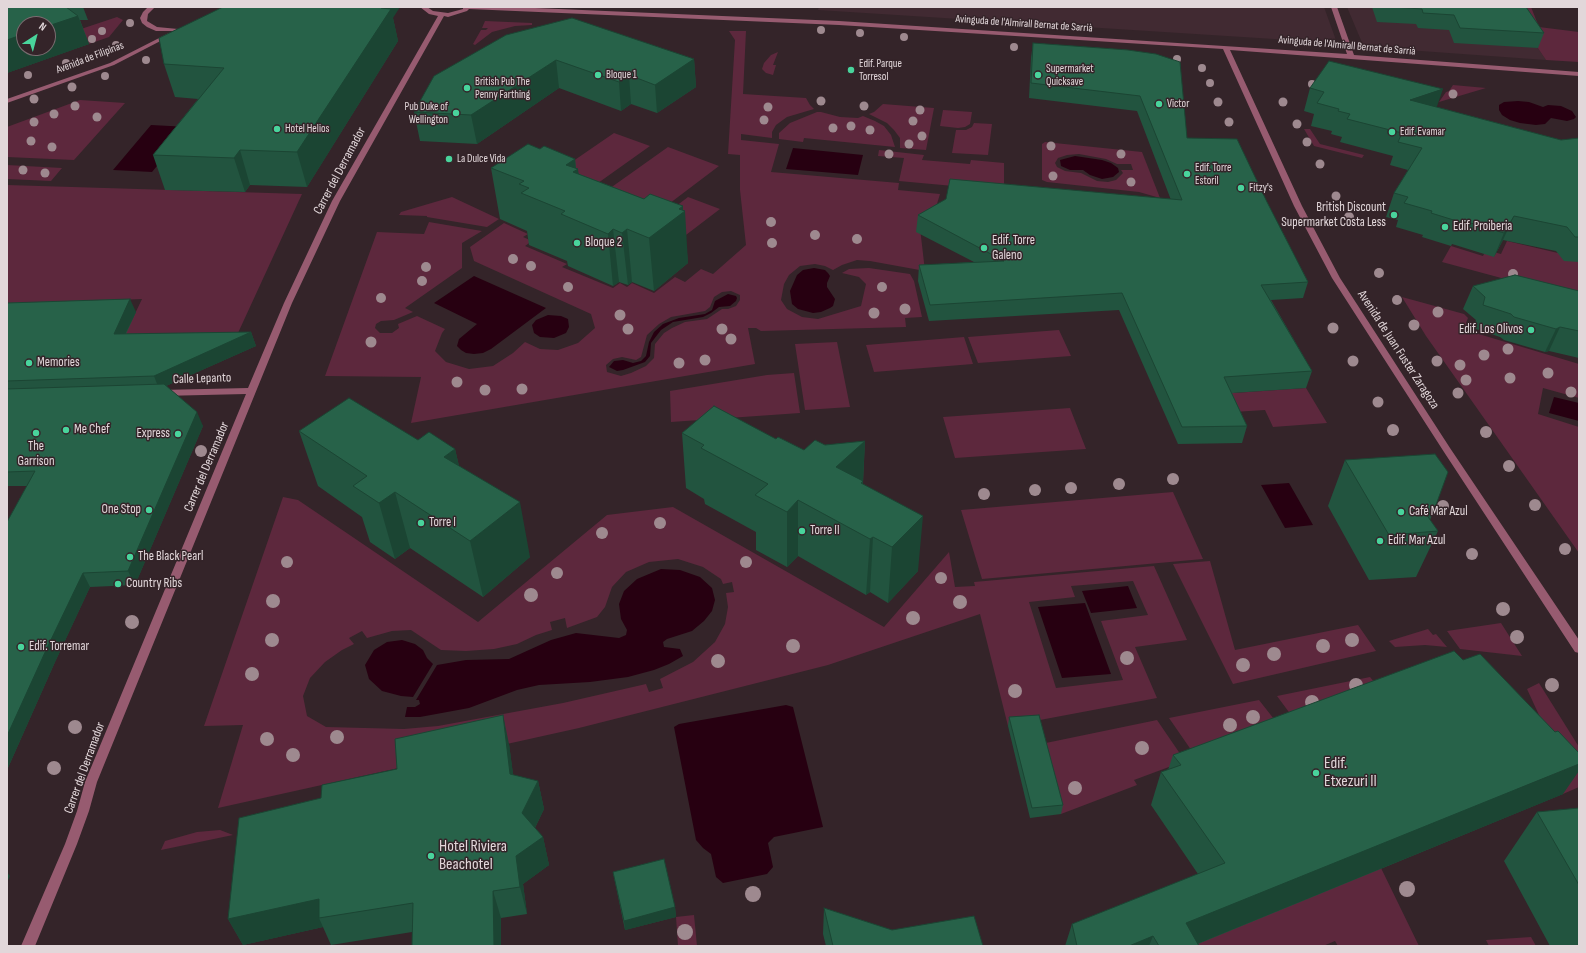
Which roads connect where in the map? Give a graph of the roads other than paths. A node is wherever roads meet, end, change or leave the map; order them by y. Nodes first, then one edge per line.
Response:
1 (152, 7) edge
2 (423, 7) edge
3 (466, 7) edge
4 (1334, 7) edge
5 (442, 14) junction
6 (1226, 48) junction
7 (1350, 56) junction
8 (1579, 74) edge
9 (7, 100) edge
10 (253, 391) junction
11 (154, 394) edge
12 (1579, 649) edge
13 (28, 946) edge

1 - 9 street, Avenida de Filipinas
2 - 5 street
3 - 5 street
3 - 6 street, Avinguda de l'Almirall Bernat de Sarrià
4 - 7 street
5 - 10 street, Carrer del Derramador
6 - 7 street, Avinguda de l'Almirall Bernat de Sarrià
6 - 12 street, Avenida de Juan Fuster Zaragoza
7 - 8 street, Avinguda de l'Almirall Bernat de Sarrià
10 - 11 street, Calle Lepanto
10 - 13 street, Carrer del Derramador

